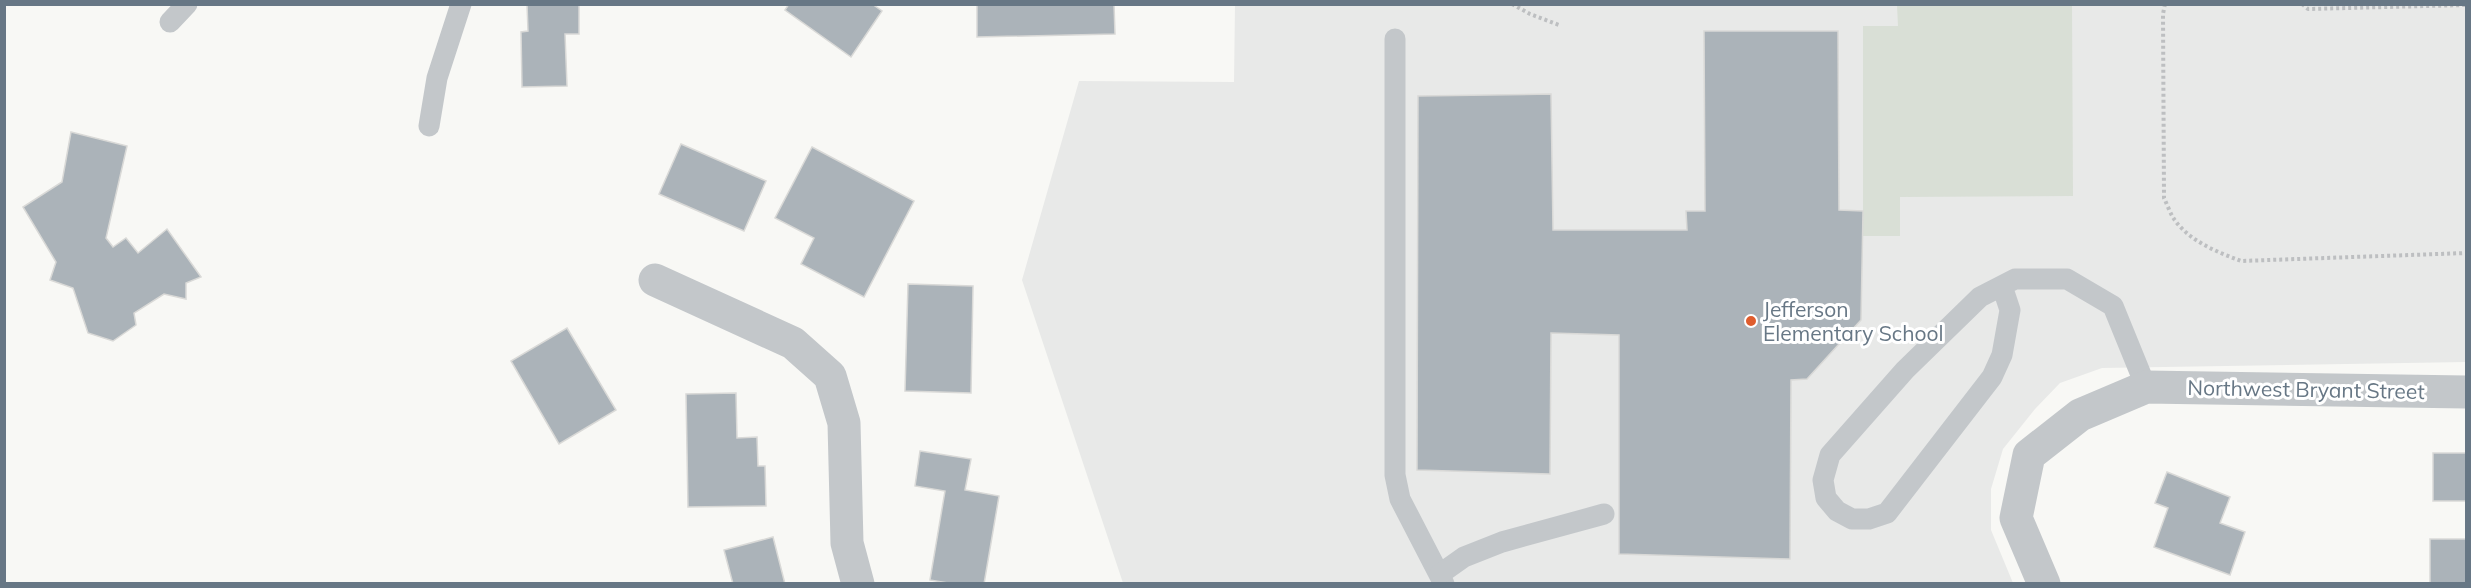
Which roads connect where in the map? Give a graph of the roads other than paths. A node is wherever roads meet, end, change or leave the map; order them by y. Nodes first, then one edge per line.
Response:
1 (187, 4) edge
2 (461, 4) edge
3 (170, 22) dead end
4 (1395, 39) dead end
5 (429, 126) dead end
6 (655, 280) dead end
7 (2002, 286) junction
8 (2145, 387) junction
9 (2466, 392) edge
10 (1604, 514) dead end
11 (1442, 579) edge
12 (858, 584) edge
13 (2044, 584) edge

1 - 3 lane
2 - 5 lane
4 - 11 lane
6 - 12 street
7 - 7 lane
7 - 8 lane
8 - 9 street, Northwest Bryant Street
8 - 13 street
10 - 11 lane

